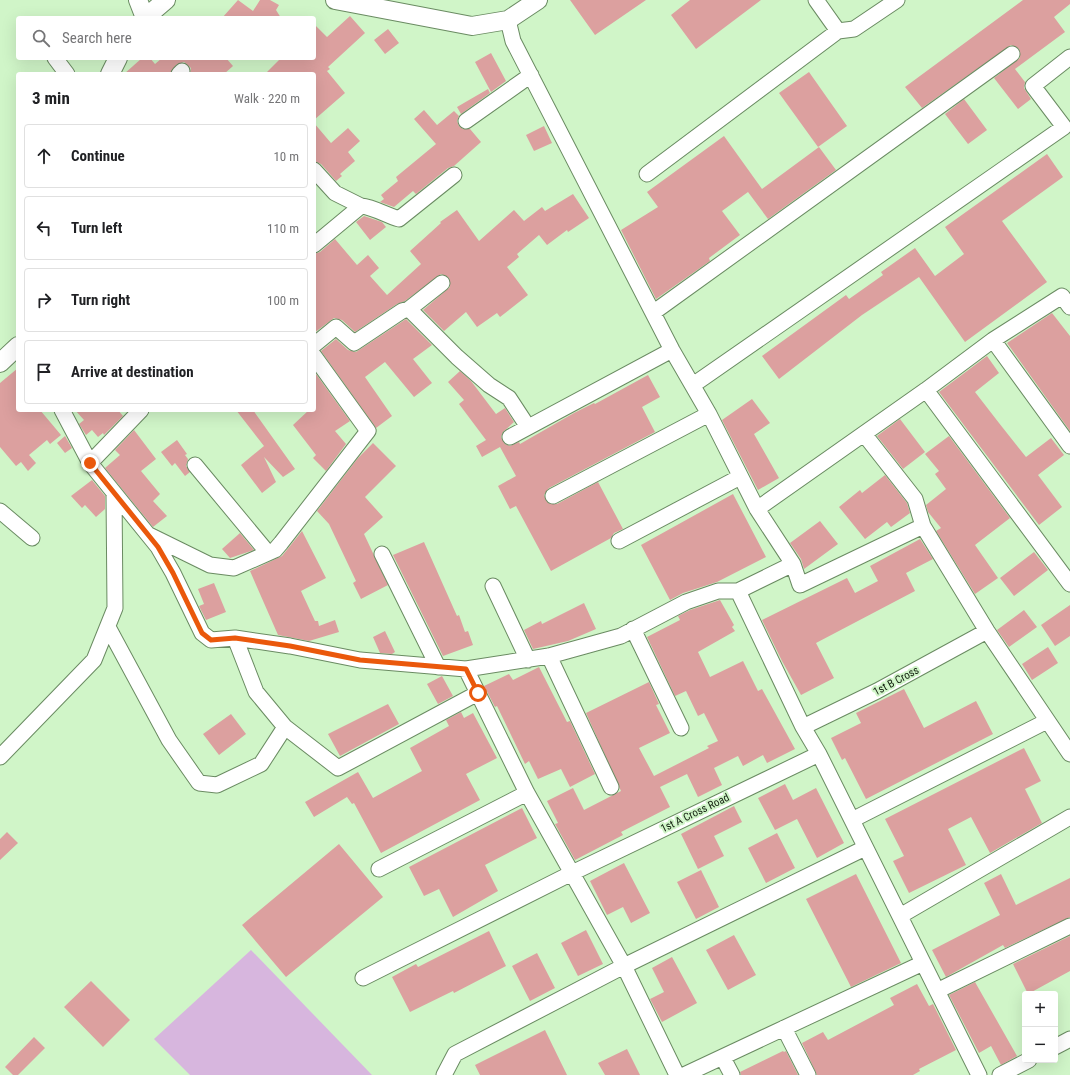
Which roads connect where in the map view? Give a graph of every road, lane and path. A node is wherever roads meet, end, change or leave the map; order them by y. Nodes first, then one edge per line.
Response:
1 (138, 0) edge
2 (166, 0) edge
3 (335, 0) edge
4 (538, 0) edge
5 (816, 0) edge
6 (897, 0) edge
7 (144, 16) edge
8 (147, 16) edge
9 (508, 20) junction
10 (838, 30) junction
11 (1012, 54) dead end
12 (1070, 57) edge
13 (56, 60) edge
14 (65, 72) edge
15 (531, 75) junction
16 (466, 121) dead end
17 (316, 172) edge
18 (647, 174) dead end
19 (454, 175) dead end
20 (361, 206) junction
21 (316, 243) edge
22 (442, 283) dead end
23 (1070, 307) edge
24 (409, 309) junction
25 (654, 312) junction
26 (16, 339) edge
27 (993, 340) junction
28 (0, 344) edge
29 (316, 344) edge
30 (16, 348) edge
31 (672, 350) junction
32 (316, 359) edge
33 (0, 363) edge
34 (693, 385) junction
35 (926, 390) junction
36 (63, 412) edge
37 (139, 412) edge
38 (709, 414) junction
39 (528, 427) junction
40 (864, 434) junction
41 (510, 437) dead end
42 (1070, 446) edge
43 (90, 463) junction
44 (195, 465) dead end
45 (740, 477) junction
46 (114, 492) junction
47 (553, 496) dead end
48 (757, 509) junction
49 (0, 511) edge
50 (923, 526) junction
51 (147, 533) junction
52 (32, 538) dead end
53 (619, 541) dead end
54 (268, 553) junction
55 (382, 554) dead end
56 (793, 564) junction
57 (1070, 584) edge
58 (493, 586) dead end
59 (738, 591) junction
60 (108, 627) junction
61 (633, 629) junction
62 (988, 631) junction
63 (235, 638) junction
64 (549, 656) junction
65 (528, 660) junction
66 (438, 667) junction
67 (466, 669) junction
68 (478, 693) junction
69 (1047, 721) junction
70 (284, 727) junction
71 (803, 727) junction
72 (681, 728) dead end
73 (819, 754) junction
74 (1070, 754) edge
75 (0, 757) edge
76 (611, 787) dead end
77 (527, 793) junction
78 (1070, 817) edge
79 (852, 820) junction
80 (865, 848) junction
81 (379, 869) dead end
82 (572, 873) junction
83 (900, 916) junction
84 (1070, 926) edge
85 (923, 963) junction
86 (624, 966) junction
87 (363, 978) dead end
88 (937, 991) junction
89 (784, 1028) junction
90 (1070, 1039) edge
91 (1058, 1045) edge
92 (723, 1058) junction
93 (1023, 1063) edge
94 (444, 1075) edge
95 (677, 1075) edge
96 (684, 1075) edge
97 (732, 1075) edge
98 (808, 1075) edge
99 (979, 1075) edge
100 (1000, 1075) edge

1 - 7 street
2 - 8 street
3 - 9 street
4 - 9 street
5 - 10 street
6 - 10 street
9 - 15 street
10 - 18 street
11 - 25 street
12 - 34 street
13 - 14 street
15 - 16 street
15 - 25 street
17 - 20 street
19 - 20 street
20 - 21 street
22 - 24 street
23 - 27 street
24 - 29 street
24 - 39 street
25 - 31 street
26 - 28 street
27 - 35 street
27 - 42 street
30 - 33 street
31 - 34 street
31 - 39 street
32 - 54 street
34 - 38 street
35 - 40 street
35 - 57 street
36 - 43 street
37 - 43 street
38 - 45 street
38 - 47 street
39 - 41 street
40 - 48 street
40 - 50 street
43 - 46 street
44 - 54 street
45 - 48 street
45 - 53 street
46 - 51 street
46 - 60 street
48 - 56 street
49 - 52 street
50 - 56 street
50 - 62 street
51 - 54 street
51 - 63 street
55 - 66 street
56 - 59 street
58 - 65 street
59 - 61 street
59 - 71 street
60 - 70 street
60 - 75 street
61 - 64 street
61 - 72 street
62 - 69 street
62 - 71 street, 1st B Cross
63 - 66 street
63 - 70 street
64 - 65 street
64 - 76 street
65 - 67 street
66 - 67 street
67 - 68 street
68 - 70 street
68 - 77 street
69 - 74 street
69 - 79 street
71 - 73 street
73 - 79 street
73 - 82 street, 1st A Cross Road
77 - 81 street
77 - 82 street
78 - 83 street
79 - 80 street
80 - 83 street
80 - 86 street
82 - 86 street
82 - 87 street, 1st A Cross Road
83 - 85 street
84 - 88 street
85 - 88 street
85 - 89 street
86 - 94 street
86 - 95 street
88 - 99 street
89 - 92 street
89 - 98 street
90 - 91 street
92 - 96 street
92 - 97 street
93 - 100 street

